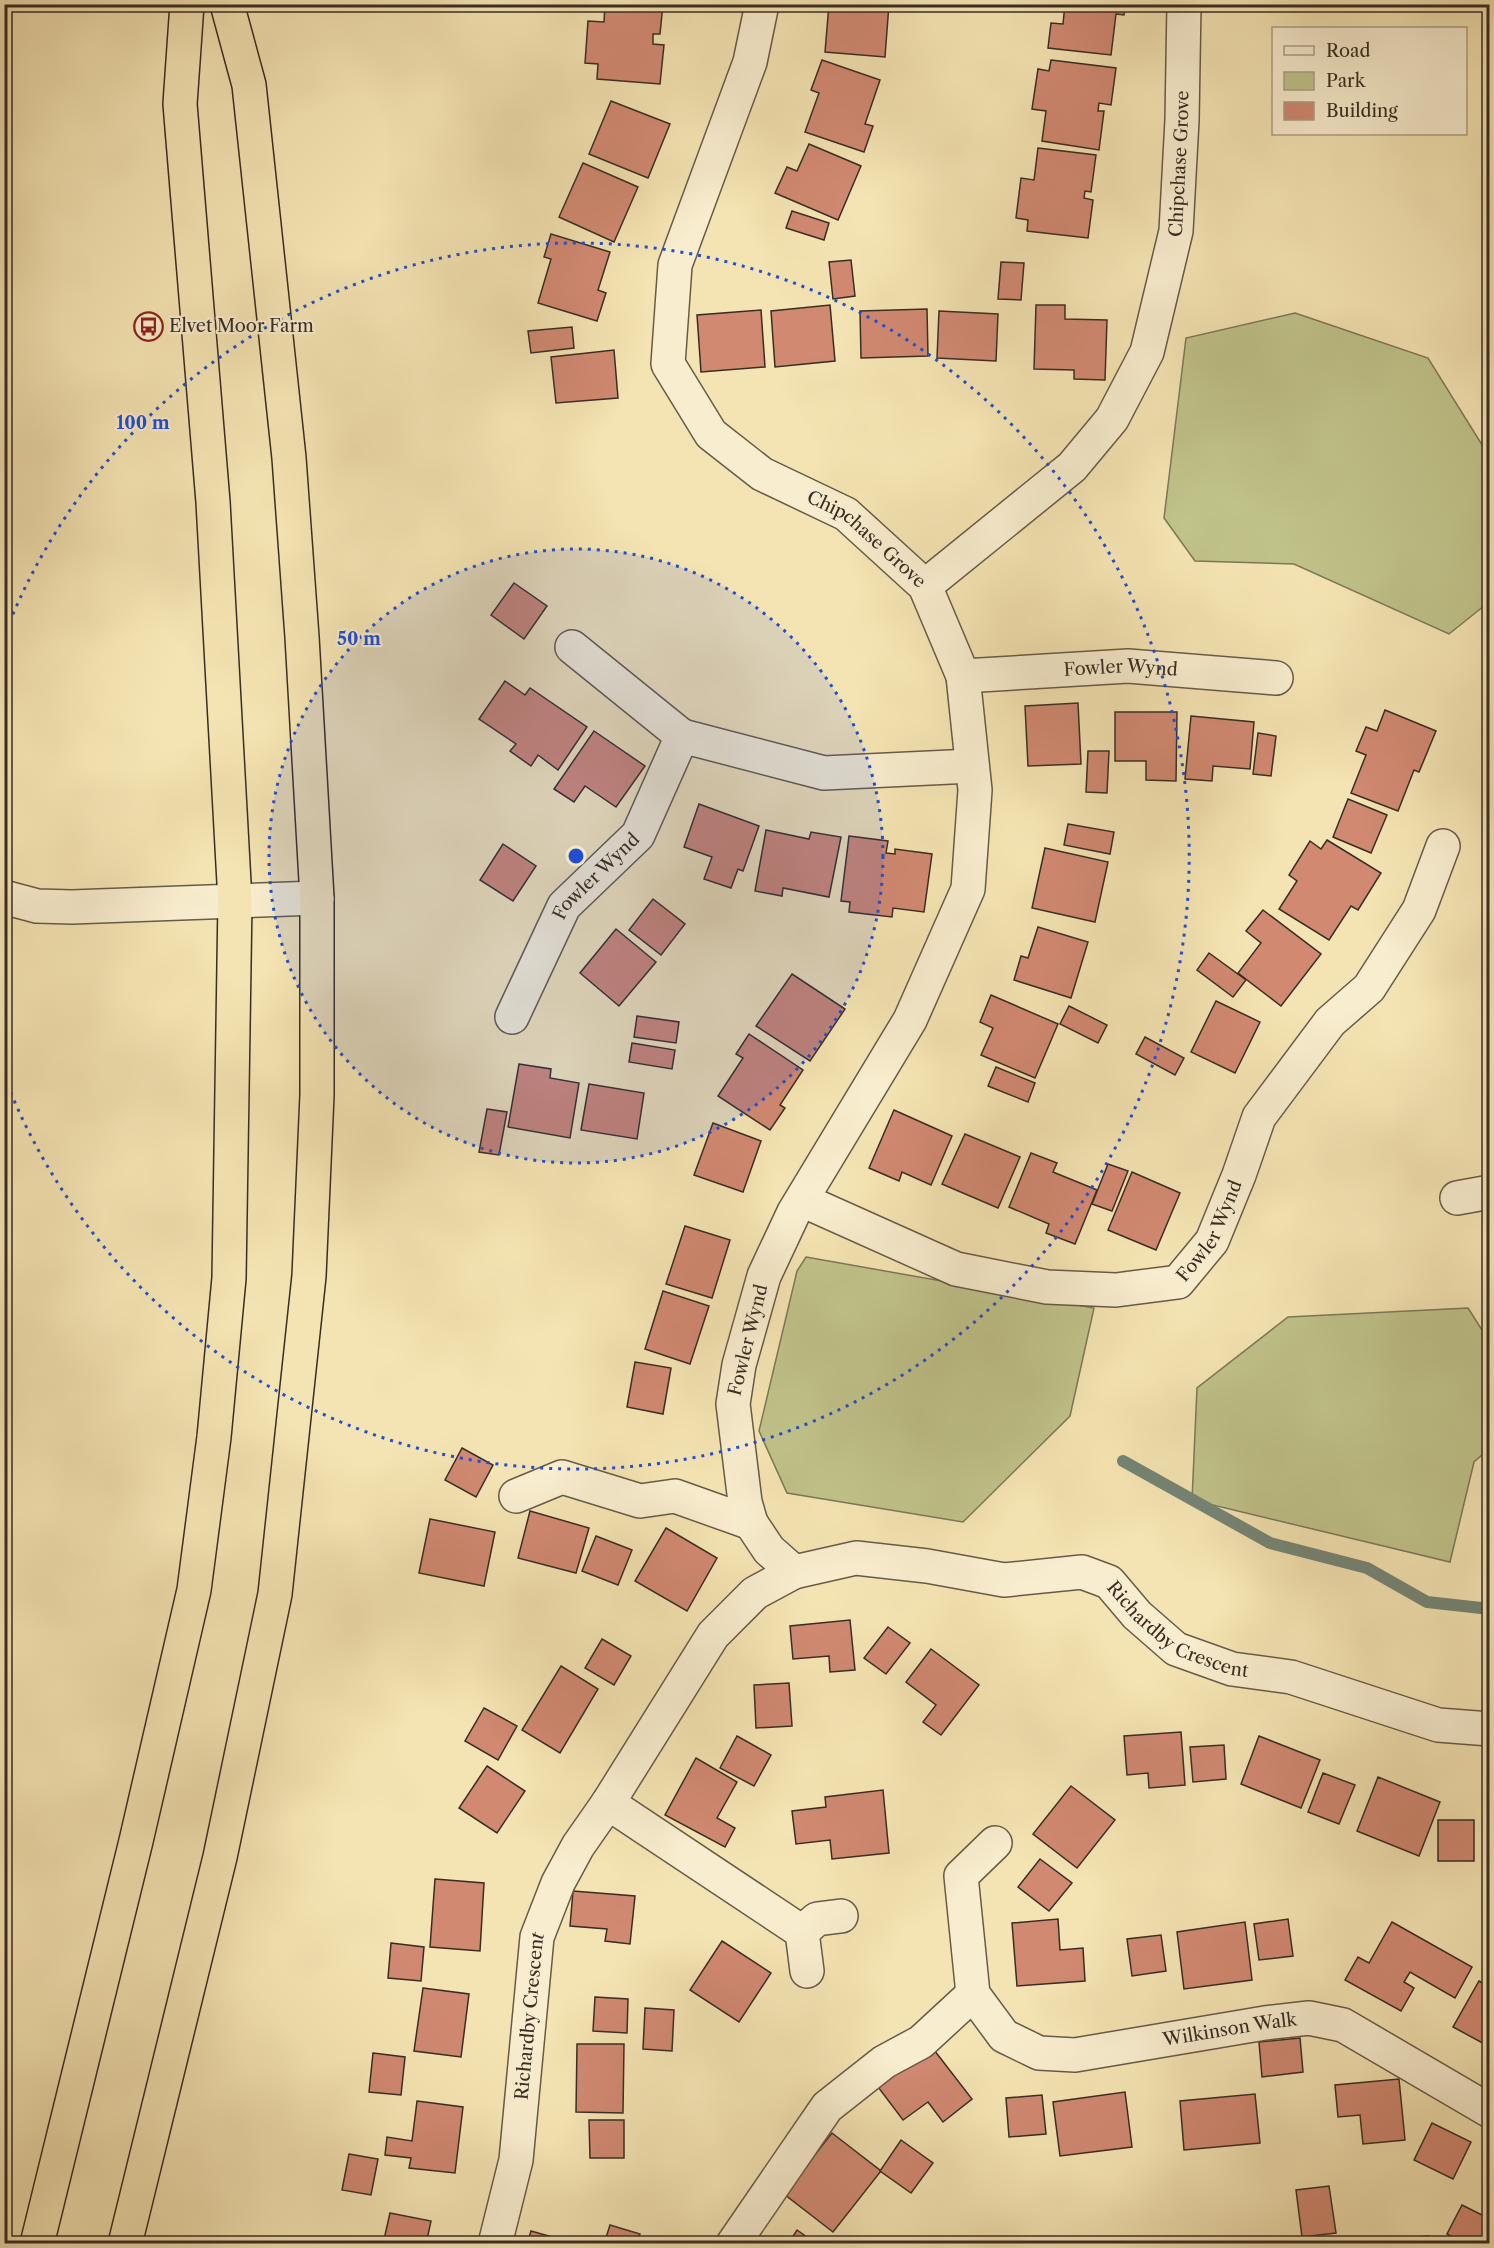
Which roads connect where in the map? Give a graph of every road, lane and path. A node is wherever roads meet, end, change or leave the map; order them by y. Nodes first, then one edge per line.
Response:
1 (187, 4) edge
2 (226, 4) edge
3 (762, 4) edge
4 (1184, 4) edge
5 (925, 586) junction
6 (572, 647) dead end
7 (963, 676) junction
8 (1276, 678) dead end
9 (682, 735) junction
10 (972, 766) junction
11 (1443, 846) dead end
12 (7, 898) dead end
13 (317, 898) junction
14 (235, 901) junction
15 (512, 1017) dead end
16 (1490, 1192) edge
17 (1457, 1198) dead end
18 (802, 1200) junction
19 (516, 1496) dead end
20 (751, 1523) junction
21 (794, 1572) junction
22 (1490, 1729) edge
23 (608, 1803) junction
24 (994, 1843) dead end
25 (841, 1916) dead end
26 (802, 1932) junction
27 (807, 1971) dead end
28 (973, 1994) junction
29 (1490, 2111) edge
30 (37, 2244) edge
31 (125, 2244) edge
32 (495, 2244) edge
33 (733, 2244) edge

1 - 14 highway
2 - 13 highway
3 - 5 street, Chipchase Grove
4 - 5 street, Chipchase Grove
5 - 7 street, Fowler Wynd
6 - 9 street
7 - 8 street, Fowler Wynd
7 - 10 street, Fowler Wynd
9 - 10 street
9 - 15 street, Fowler Wynd
10 - 18 street, Fowler Wynd
11 - 18 street, Fowler Wynd
12 - 14 street
13 - 14 street
13 - 31 highway
14 - 30 highway
16 - 17 street
18 - 20 street, Fowler Wynd
19 - 20 street
20 - 21 street
21 - 22 street, Richardby Crescent
21 - 23 street, Richardby Crescent
23 - 26 street
23 - 32 street, Richardby Crescent
24 - 28 street
25 - 26 street
26 - 27 street
28 - 29 street, Wilkinson Walk
28 - 33 street

